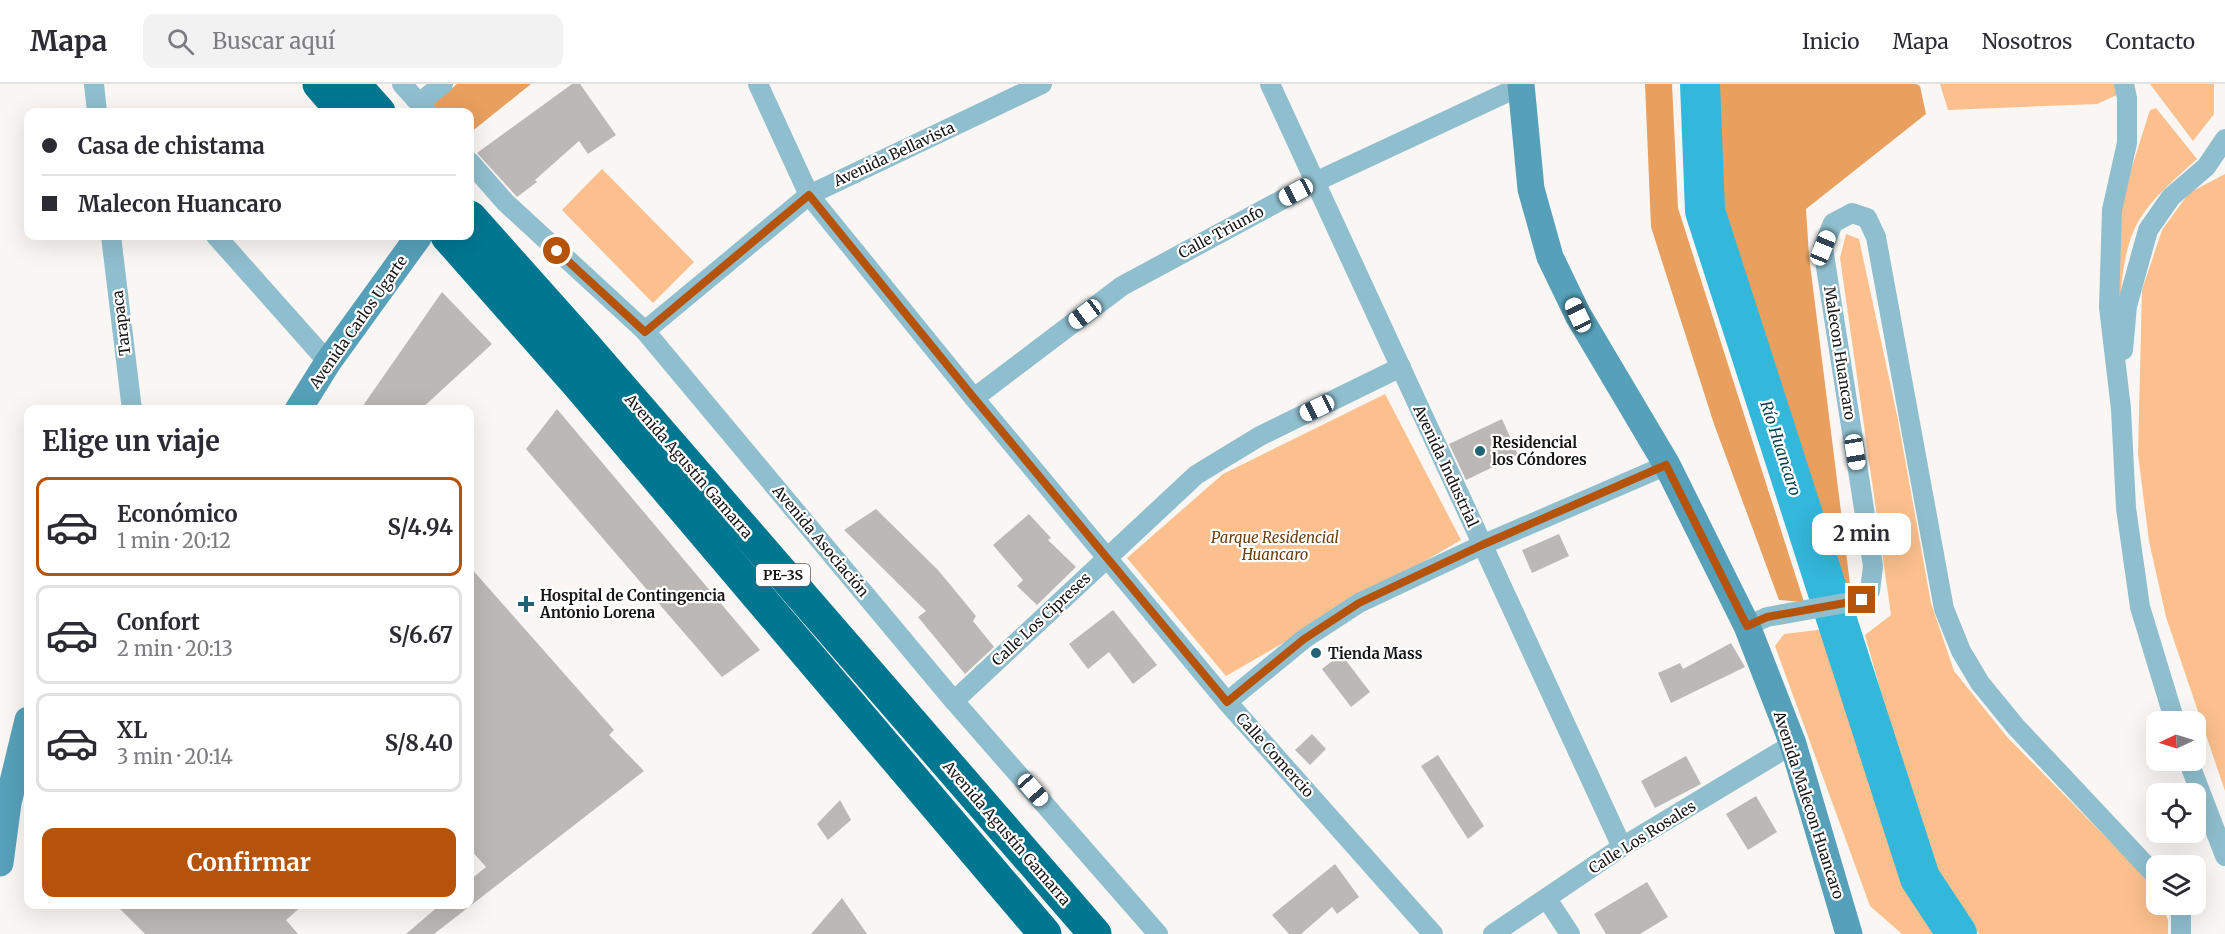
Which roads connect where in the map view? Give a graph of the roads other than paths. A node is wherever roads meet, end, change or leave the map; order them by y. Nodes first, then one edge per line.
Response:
1 (94, 84) edge
2 (319, 84) edge
3 (354, 84) edge
4 (402, 84) edge
5 (443, 84) edge
6 (758, 84) edge
7 (1042, 84) edge
8 (1270, 84) edge
9 (2124, 84) edge
10 (1521, 85) edge
11 (98, 108) edge
12 (340, 108) edge
13 (375, 108) edge
14 (423, 108) edge
15 (2225, 139) edge
16 (474, 167) edge
17 (1315, 182) junction
18 (809, 195) junction
19 (474, 221) edge
20 (112, 240) edge
21 (220, 240) edge
22 (416, 240) edge
23 (451, 240) edge
24 (645, 332) junction
25 (328, 362) junction
26 (1401, 367) junction
27 (974, 398) junction
28 (131, 405) edge
29 (301, 405) edge
30 (2121, 409) junction
31 (1666, 465) junction
32 (1482, 545) junction
33 (1106, 557) junction
34 (1757, 622) junction
35 (954, 700) junction
36 (1227, 702) junction
37 (2172, 711) edge
38 (24, 737) edge
39 (1793, 744) junction
40 (2191, 771) edge
41 (1622, 847) junction
42 (2225, 856) edge
43 (0, 863) edge
44 (2146, 865) edge
45 (1547, 899) junction
46 (2181, 915) edge
47 (1045, 934) edge
48 (1095, 934) edge
49 (1158, 934) edge
50 (1433, 934) edge
51 (1493, 934) edge
52 (1570, 934) edge
53 (1849, 934) edge
54 (2181, 934) edge

1 - 11 street
2 - 12 highway
3 - 13 highway
4 - 14 street
5 - 14 street
6 - 18 street, Calle Comercio
7 - 18 street, Avenida Bellavista
8 - 17 street, Avenida Industrial
9 - 30 street
10 - 17 street, Calle Triunfo
10 - 31 street, Avenida Malecon Huancaro
15 - 30 street
16 - 24 street, Avenida Asociación
17 - 26 street, Avenida Industrial
17 - 27 street, Calle Triunfo
18 - 24 street, Avenida Bellavista
18 - 27 street, Calle Comercio
19 - 48 highway, Avenida Agustín Gamarra / PE-3S
20 - 28 street, Tarapaca
21 - 25 street
22 - 25 street, Avenida Carlos Ugarte
23 - 47 highway, Avenida Agustín Gamarra / PE-3S
24 - 35 street, Avenida Asociación
25 - 29 street, Avenida Carlos Ugarte
26 - 32 street, Avenida Industrial
26 - 33 street, Calle Los Cipreses
27 - 33 street, Calle Comercio
30 - 37 street
31 - 32 street
31 - 34 street, Avenida Malecon Huancaro
32 - 36 street
32 - 41 street, Avenida Industrial
33 - 35 street, Calle Los Cipreses
33 - 36 street, Calle Comercio
34 - 39 street, Avenida Malecon Huancaro
34 - 44 street, Malecon Huancaro
35 - 49 street, Avenida Asociación
36 - 50 street, Calle Comercio
38 - 43 street
39 - 41 street, Calle Los Rosales
39 - 53 street, Avenida Malecon Huancaro
40 - 42 street
41 - 45 street, Calle Los Rosales
45 - 51 street, Calle Los Rosales
45 - 52 street
46 - 54 street

